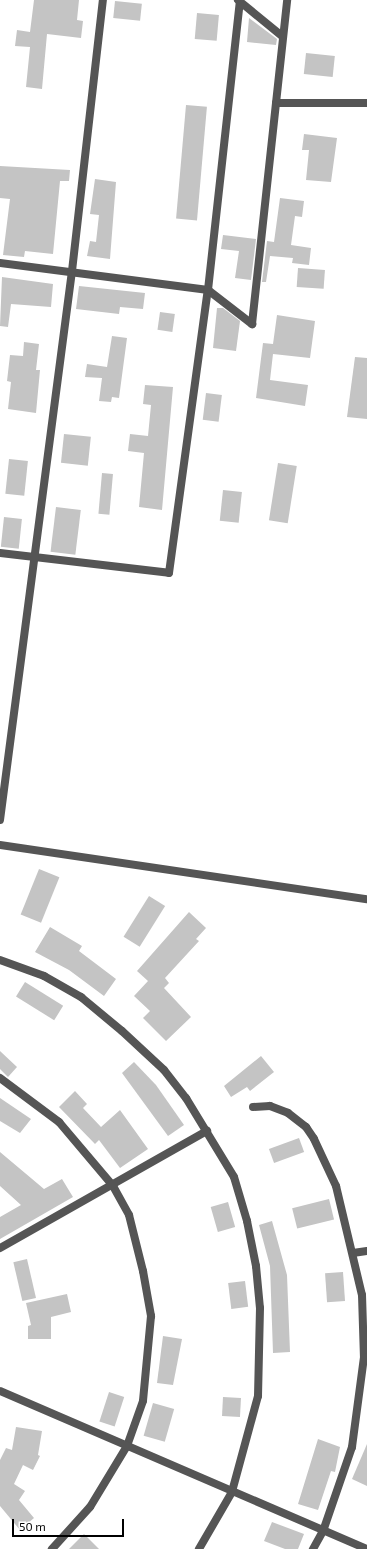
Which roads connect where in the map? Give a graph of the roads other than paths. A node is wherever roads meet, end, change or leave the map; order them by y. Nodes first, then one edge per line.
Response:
1 (102, 0) edge
2 (239, 0) edge
3 (287, 0) edge
4 (282, 36) junction
5 (276, 103) junction
6 (367, 103) edge
7 (0, 263) edge
8 (72, 271) junction
9 (208, 290) junction
10 (0, 553) edge
11 (33, 556) junction
12 (0, 820) edge
13 (0, 845) edge
14 (367, 899) edge
15 (0, 960) edge
16 (0, 1078) edge
17 (254, 1107) dead end
18 (207, 1131) junction
19 (113, 1186) junction
20 (0, 1248) edge
21 (367, 1251) edge
22 (353, 1253) junction
23 (0, 1392) edge
24 (128, 1446) junction
25 (232, 1492) junction
26 (323, 1531) junction
27 (52, 1549) edge
28 (199, 1549) edge
29 (313, 1549) edge
30 (367, 1549) edge

1 - 8 street
2 - 4 street
2 - 9 street
3 - 4 street
4 - 5 street
5 - 6 street
5 - 9 street
7 - 8 street
8 - 9 street
8 - 11 street
9 - 11 street
10 - 11 street
11 - 12 street
13 - 14 street
15 - 18 street
16 - 19 street
17 - 22 street
18 - 19 street
18 - 25 street
19 - 20 street
19 - 24 street
21 - 22 street
22 - 26 street
23 - 24 street
24 - 25 street
24 - 27 street
25 - 26 street
25 - 28 street
26 - 29 street
26 - 30 street

